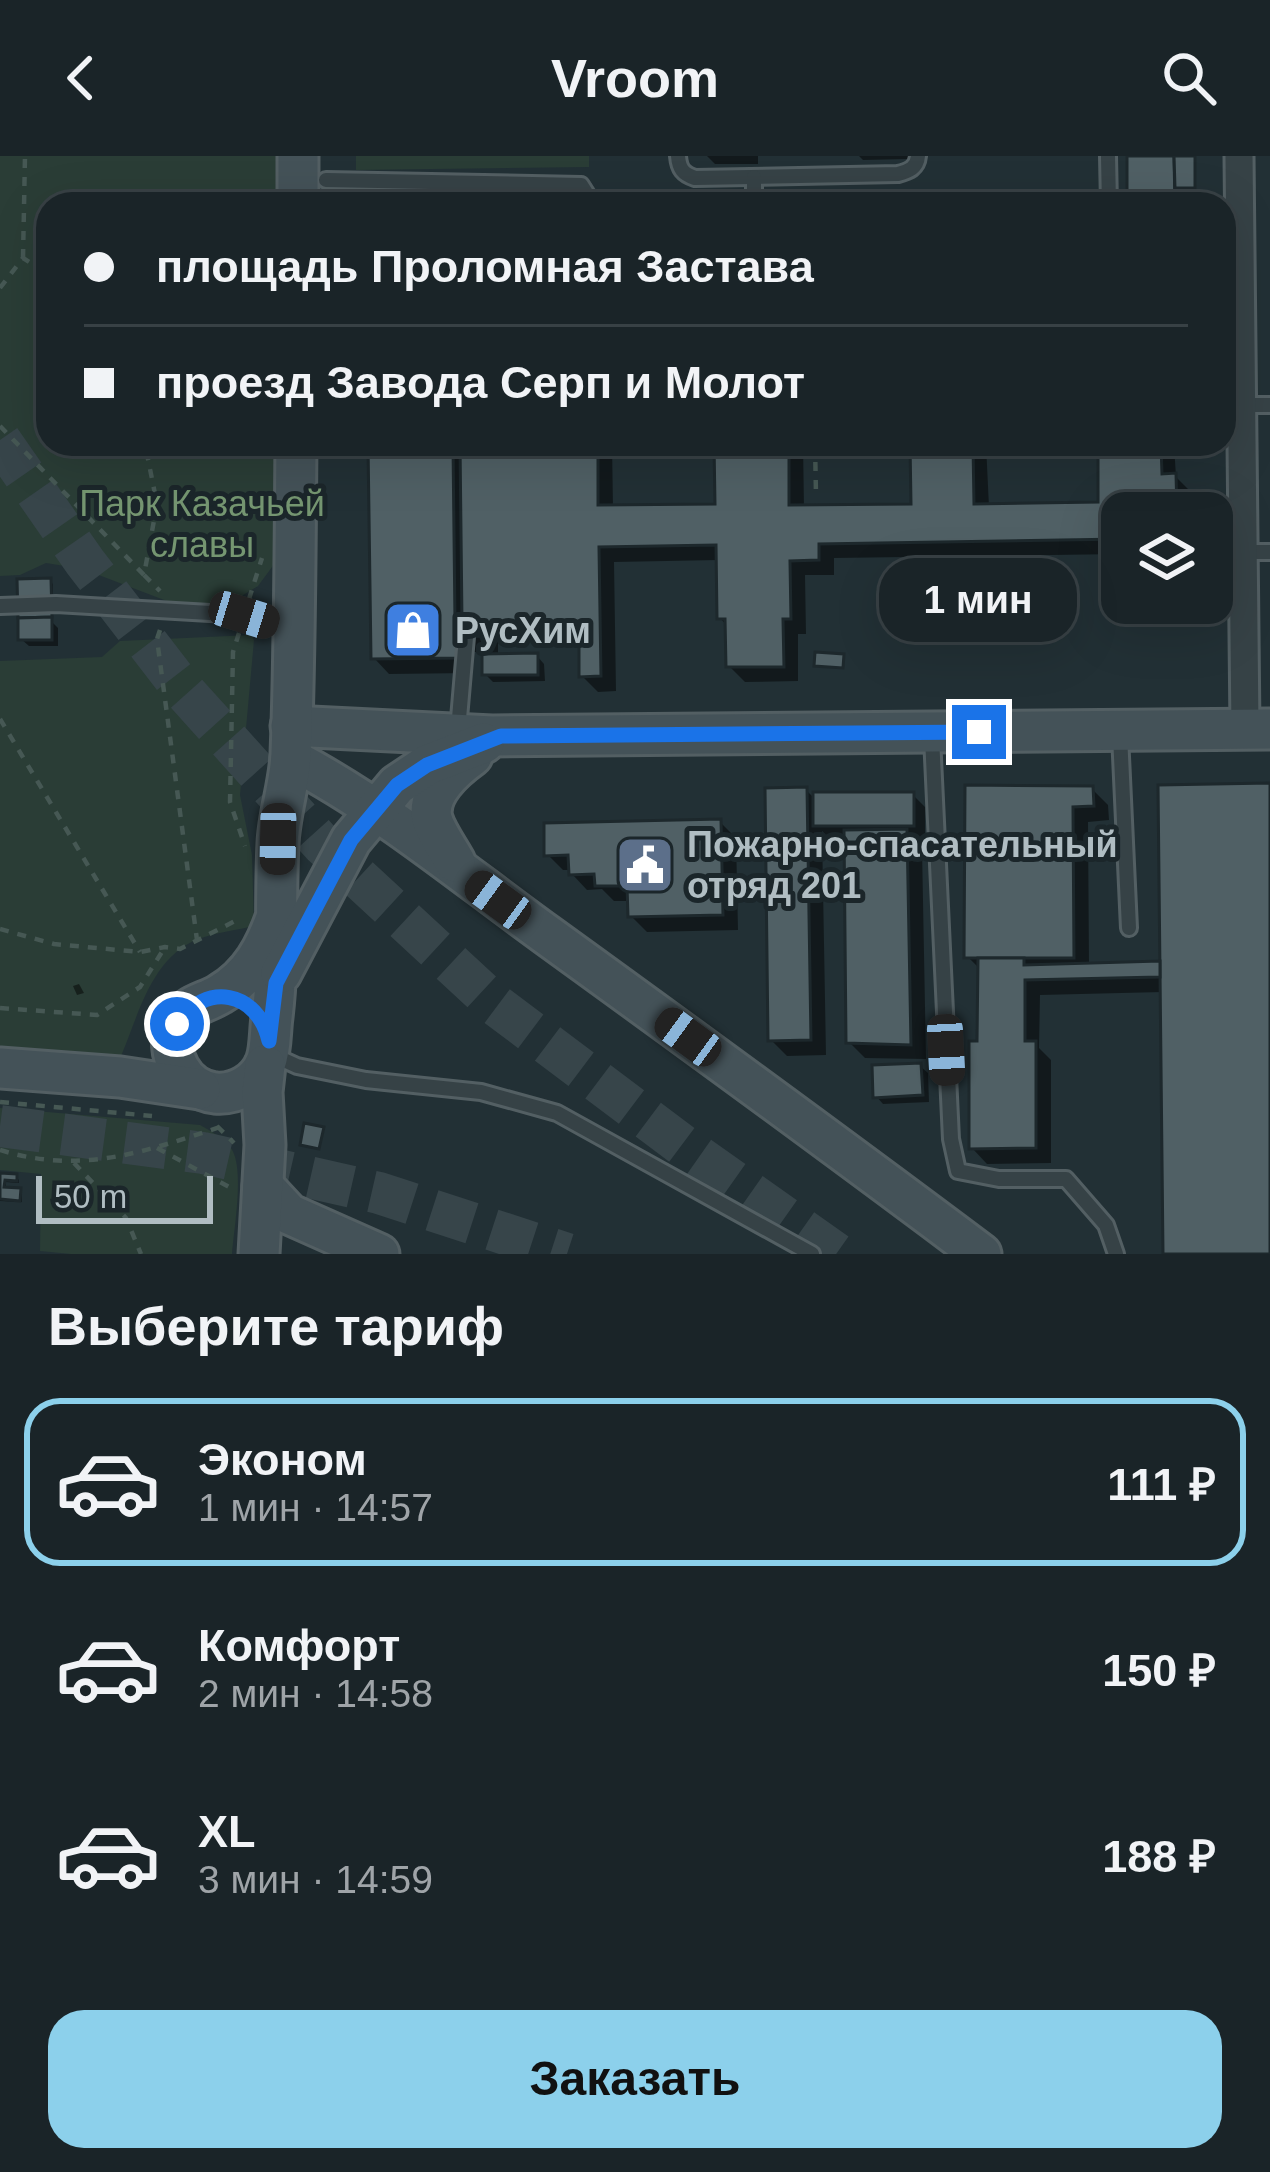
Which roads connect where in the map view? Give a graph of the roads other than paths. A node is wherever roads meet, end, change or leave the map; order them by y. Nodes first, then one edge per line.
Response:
1 (678, 156) edge
2 (918, 156) edge
3 (1108, 156) edge
4 (1239, 156) edge
5 (754, 177) junction
6 (308, 180) edge
7 (585, 192) edge
8 (754, 192) edge
9 (1108, 192) edge
10 (1244, 401) edge
11 (296, 456) edge
12 (1257, 552) edge
13 (0, 606) edge
14 (294, 630) junction
15 (466, 637) dead end
16 (1257, 729) edge
17 (1120, 730) junction
18 (932, 732) junction
19 (458, 735) junction
20 (501, 736) junction
21 (291, 743) junction
22 (375, 812) junction
23 (460, 872) junction
24 (261, 915) junction
25 (1129, 928) dead end
26 (276, 983) junction
27 (217, 996) junction
28 (173, 1036) junction
29 (268, 1053) junction
30 (0, 1067) edge
31 (120, 1077) junction
32 (208, 1107) junction
33 (252, 1147) junction
34 (252, 1189) junction
35 (259, 1254) edge
36 (379, 1254) edge
37 (812, 1254) edge
38 (981, 1254) edge
39 (1116, 1254) edge

1 - 5 lane
2 - 5 lane
3 - 9 lane
4 - 10 street
5 - 8 lane
6 - 7 lane
10 - 12 street
11 - 14 street
12 - 16 street
13 - 14 lane
14 - 21 street
15 - 19 lane
16 - 17 street
17 - 18 street
17 - 25 lane
18 - 20 street
18 - 39 lane
19 - 20 street
19 - 21 street
20 - 22 street
20 - 23 street
21 - 22 street
21 - 24 street
22 - 23 street
22 - 26 street
23 - 38 street
24 - 26 street
24 - 27 street
26 - 29 street
27 - 28 street
27 - 29 street
28 - 31 street
28 - 32 street
29 - 32 street
29 - 33 street
29 - 37 lane
30 - 31 street
31 - 32 street
32 - 33 street
33 - 34 street
34 - 35 street
34 - 36 street

